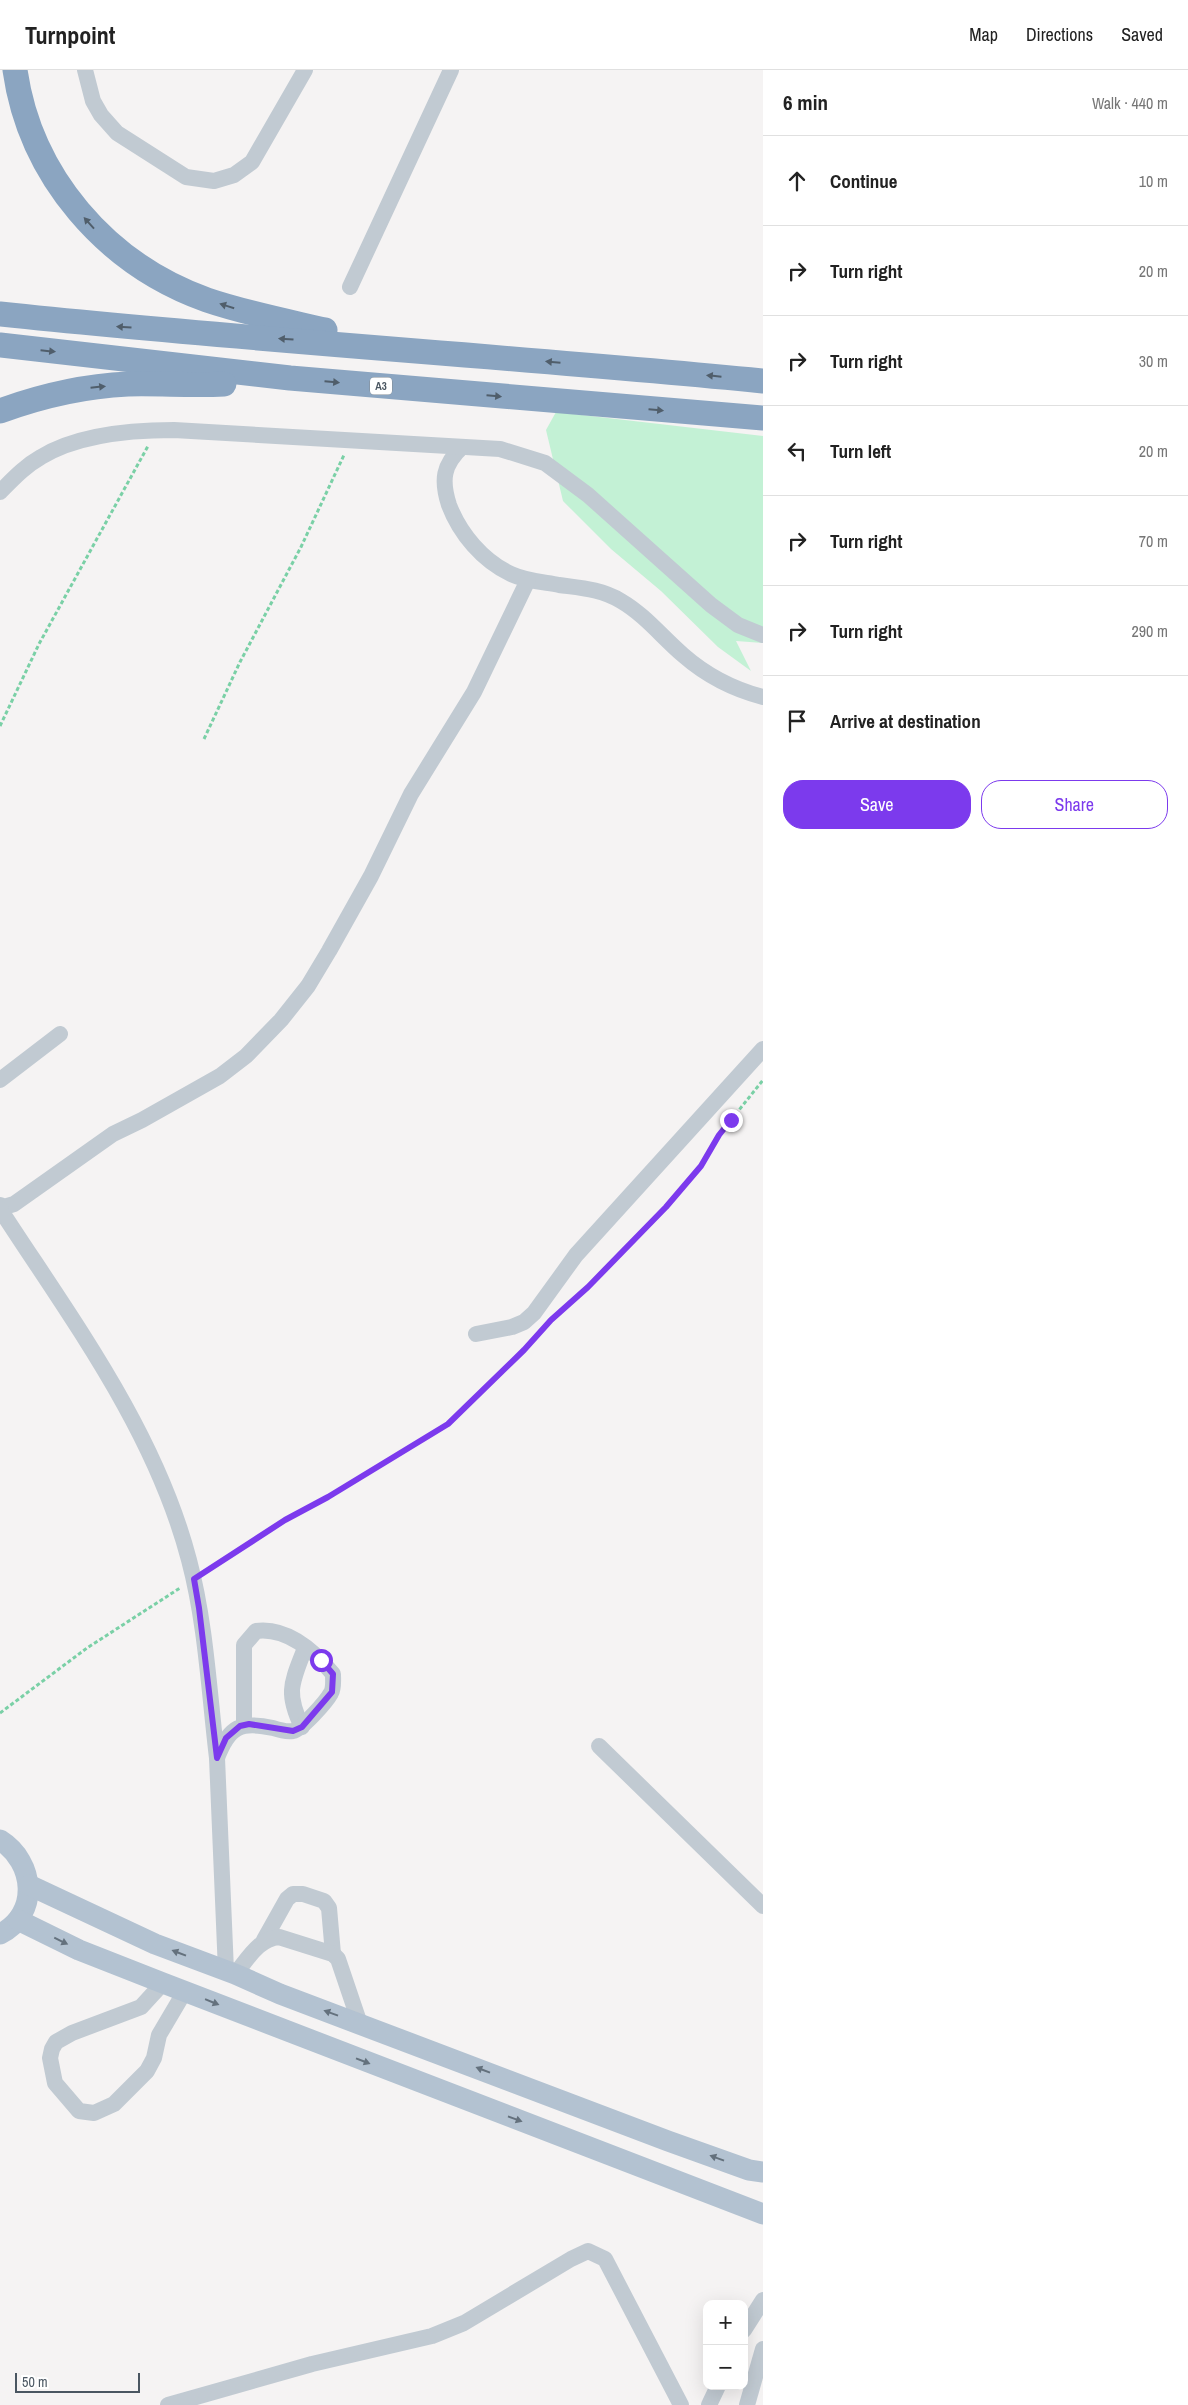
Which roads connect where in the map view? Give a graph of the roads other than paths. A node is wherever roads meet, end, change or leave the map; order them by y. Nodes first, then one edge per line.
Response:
1 (15, 70) edge
2 (85, 70) edge
3 (305, 70) edge
4 (451, 70) edge
5 (350, 287) dead end
6 (0, 314) edge
7 (0, 346) edge
8 (410, 349) junction
9 (290, 378) junction
10 (763, 381) edge
11 (0, 411) edge
12 (763, 418) edge
13 (462, 447) junction
14 (0, 492) edge
15 (528, 580) junction
16 (763, 635) edge
17 (763, 697) edge
18 (60, 1034) dead end
19 (763, 1049) edge
20 (0, 1080) edge
21 (0, 1205) edge
22 (0, 1209) edge
23 (476, 1334) dead end
24 (305, 1648) junction
25 (244, 1725) junction
26 (302, 1727) junction
27 (599, 1746) dead end
28 (217, 1758) junction
29 (0, 1840) edge
30 (29, 1885) junction
31 (763, 1906) edge
32 (18, 1920) junction
33 (0, 1934) edge
34 (264, 1940) junction
35 (333, 1954) junction
36 (230, 1973) junction
37 (162, 1983) junction
38 (184, 1991) junction
39 (360, 2024) junction
40 (763, 2172) edge
41 (763, 2214) edge
42 (763, 2300) edge
43 (748, 2324) edge
44 (763, 2349) edge
45 (716, 2390) edge
46 (168, 2405) edge
47 (681, 2405) edge
48 (708, 2405) edge
49 (747, 2405) edge

8 -> 1 highway
2 - 3 street
4 - 5 street
8 -> 6 highway
7 -> 9 highway, A3
10 -> 8 highway
11 -> 9 highway
9 -> 12 highway, A3
13 - 14 street
13 - 15 street
13 - 16 street
15 - 17 street
15 - 21 street
18 - 20 street
19 - 23 street
22 - 28 street
24 - 25 street
24 - 26 street
24 - 26 street
25 - 26 street
25 - 28 street
27 - 31 street
28 - 36 street
29 - 30 main road
30 - 32 main road
36 -> 30 main road
32 - 33 main road
32 -> 37 main road
34 - 35 street
34 - 35 street
34 - 36 street
35 - 39 street
39 -> 36 main road
37 - 38 main road
37 - 38 street
38 -> 41 main road
40 -> 39 main road
42 - 43 street
44 - 49 street
45 - 48 street
46 - 47 street

